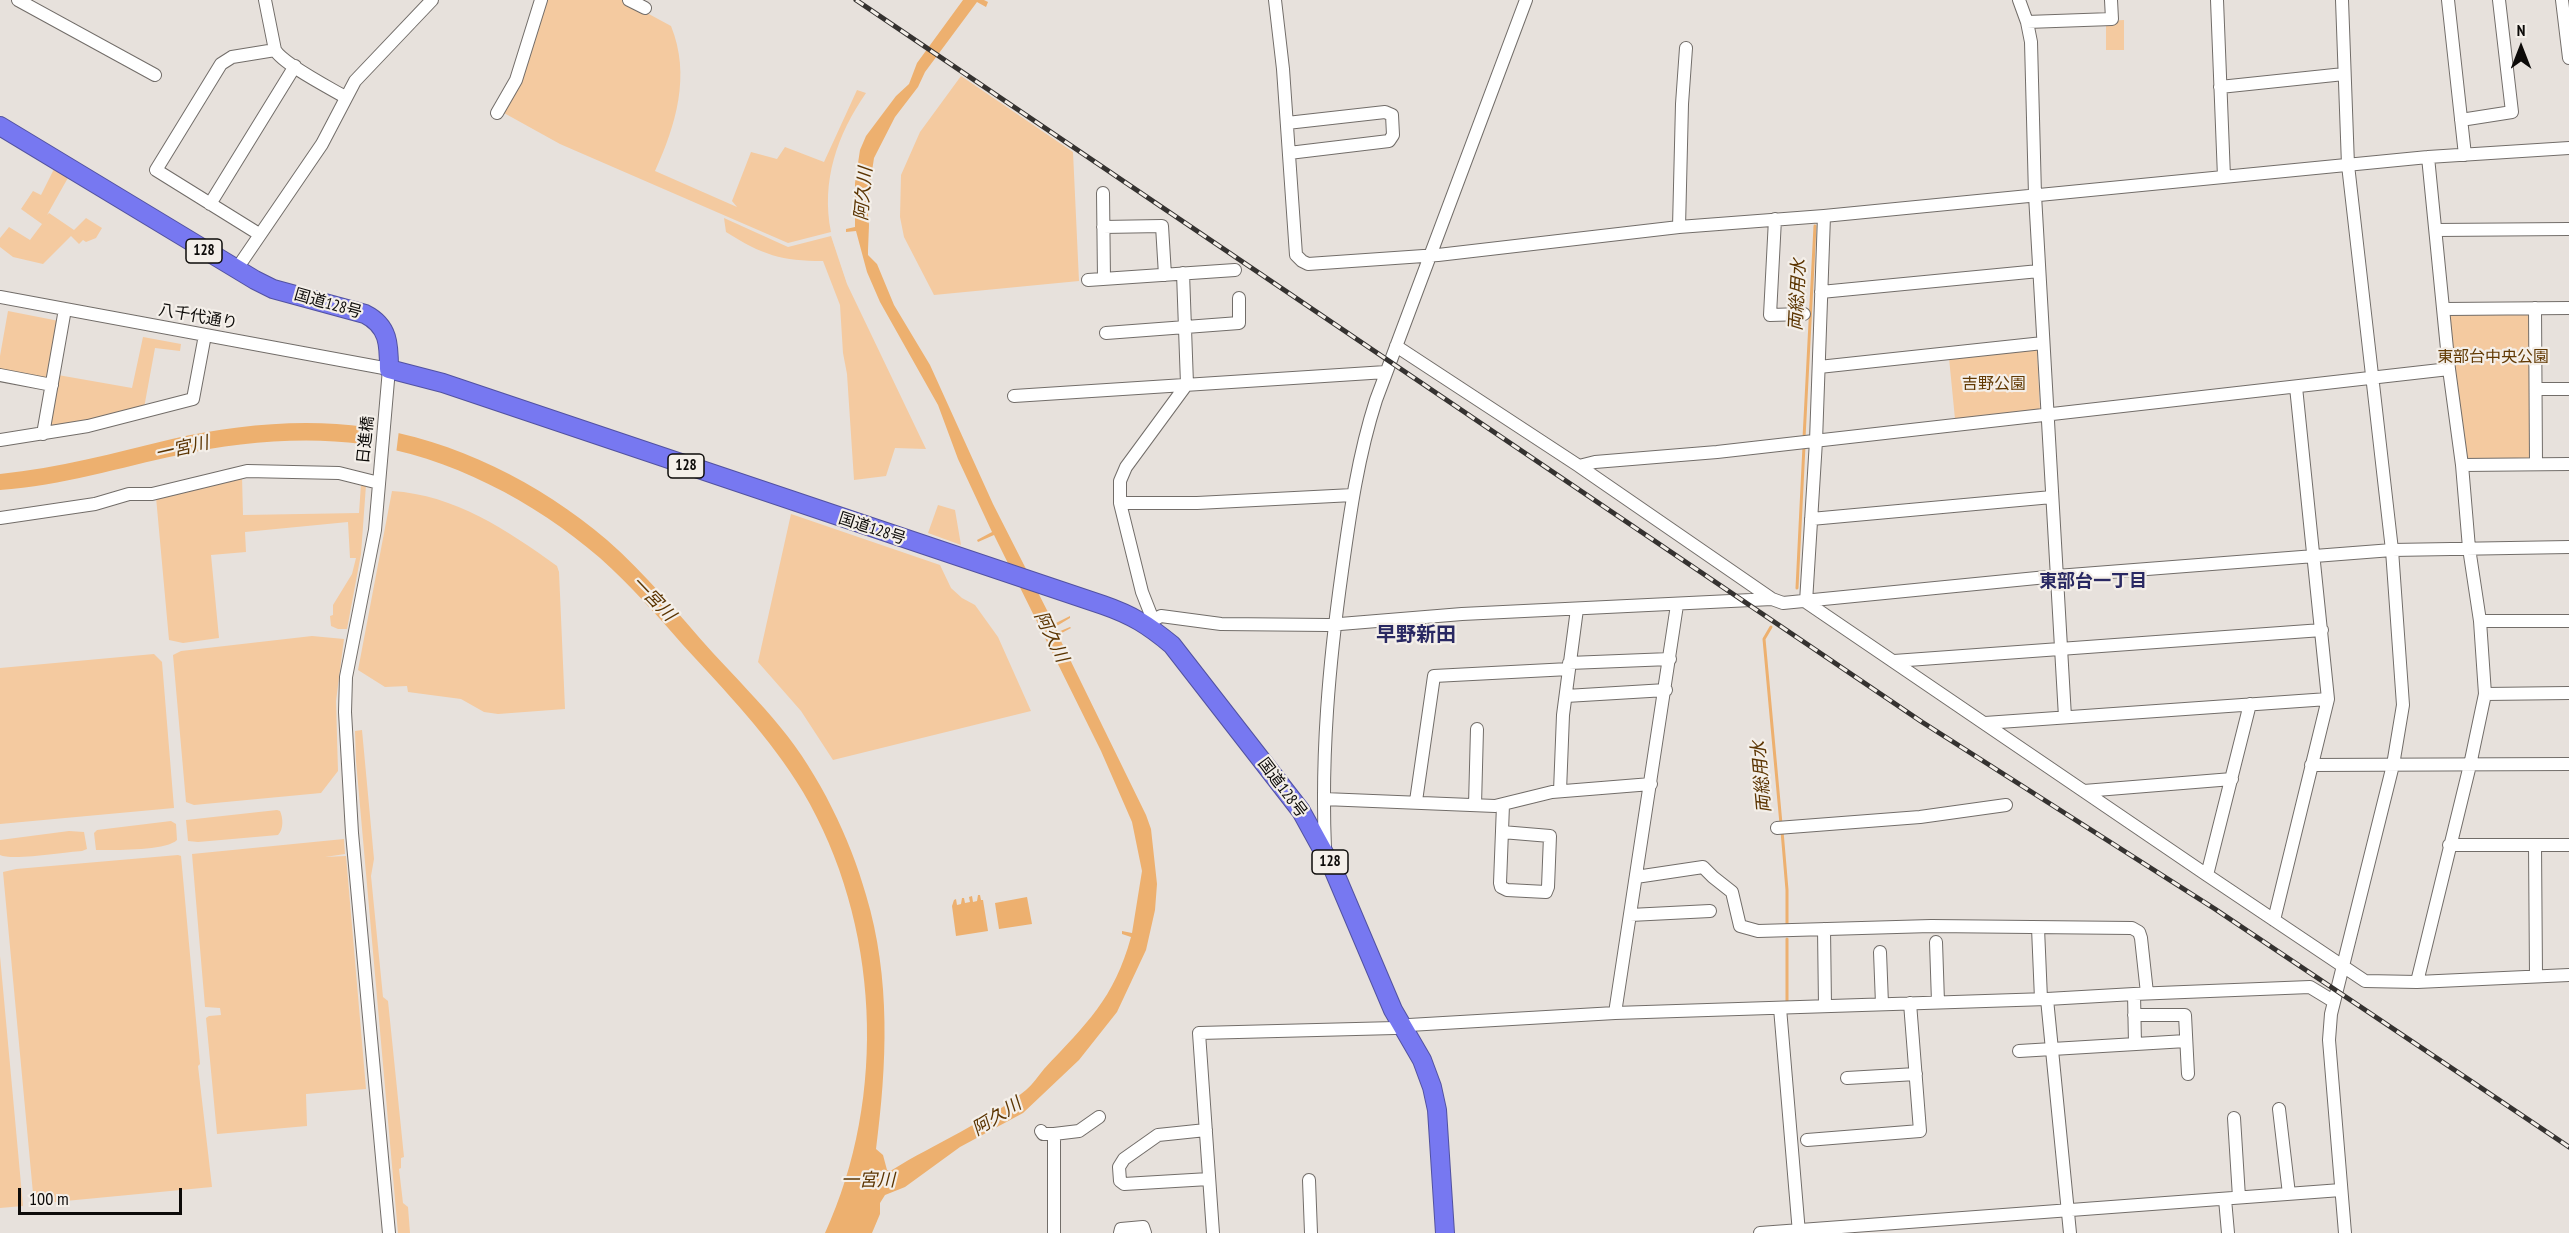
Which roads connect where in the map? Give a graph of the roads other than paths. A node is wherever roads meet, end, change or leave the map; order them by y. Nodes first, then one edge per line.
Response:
1 (18, 0) edge
2 (265, 0) edge
3 (432, 0) edge
4 (541, 0) edge
5 (629, 0) edge
6 (1275, 0) edge
7 (1526, 0) edge
8 (2019, 0) edge
9 (2111, 0) edge
10 (2217, 0) edge
11 (2342, 0) edge
12 (2448, 0) edge
13 (2499, 0) edge
14 (2562, 0) edge
15 (645, 8) dead end
16 (2027, 22) junction
17 (1686, 48) dead end
18 (275, 50) junction
19 (2569, 58) edge
20 (295, 66) junction
21 (2344, 74) junction
22 (155, 75) dead end
23 (2220, 87) junction
24 (345, 97) junction
25 (497, 113) dead end
26 (2460, 120) junction
27 (1287, 123) junction
28 (0, 126) edge
29 (2569, 148) edge
30 (1289, 153) junction
31 (2465, 155) junction
32 (2428, 157) junction
33 (2348, 165) junction
34 (2224, 177) junction
35 (1103, 193) dead end
36 (2035, 195) junction
37 (210, 204) junction
38 (1824, 216) junction
39 (1775, 219) junction
40 (1103, 227) junction
41 (1679, 227) junction
42 (2569, 229) edge
43 (2436, 230) junction
44 (259, 234) junction
45 (1431, 256) junction
46 (236, 270) junction
47 (1235, 270) dead end
48 (2039, 271) junction
49 (1183, 273) junction
50 (1165, 275) junction
51 (1104, 279) junction
52 (1088, 280) dead end
53 (1821, 292) junction
54 (0, 297) edge
55 (1239, 298) dead end
56 (2535, 308) junction
57 (2569, 308) edge
58 (65, 309) junction
59 (2445, 309) junction
60 (1804, 314) dead end
61 (1185, 328) junction
62 (1106, 333) dead end
63 (205, 335) junction
64 (2043, 343) junction
65 (1396, 346) junction
66 (1818, 367) junction
67 (390, 369) junction
68 (2449, 369) junction
69 (1386, 372) junction
70 (0, 375) edge
71 (2372, 378) junction
72 (1187, 384) junction
73 (52, 385) junction
74 (2296, 387) junction
75 (2536, 389) junction
76 (2569, 389) edge
77 (1014, 396) dead end
78 (2047, 415) junction
79 (44, 434) junction
80 (0, 440) edge
81 (1816, 441) junction
82 (2536, 464) junction
83 (2569, 464) edge
84 (2462, 465) junction
85 (1579, 466) junction
86 (379, 480) junction
87 (1353, 495) junction
88 (2052, 497) junction
89 (1120, 503) junction
90 (0, 518) edge
91 (1811, 519) junction
92 (2569, 547) edge
93 (2469, 548) junction
94 (2392, 550) junction
95 (2313, 555) junction
96 (2057, 576) junction
97 (1773, 599) junction
98 (1806, 602) junction
99 (1677, 605) junction
100 (1577, 609) junction
101 (2480, 621) junction
102 (2569, 621) edge
103 (1150, 622) junction
104 (1335, 624) junction
105 (2322, 630) junction
106 (2061, 649) junction
107 (1670, 659) junction
108 (1894, 662) junction
109 (1569, 666) junction
110 (1666, 690) junction
111 (2569, 693) edge
112 (2485, 694) junction
113 (1566, 696) junction
114 (2328, 699) junction
115 (2250, 704) junction
116 (2065, 717) junction
117 (1985, 723) junction
118 (1477, 729) dead end
119 (2569, 764) edge
120 (2311, 765) junction
121 (2393, 765) junction
122 (2470, 765) junction
123 (2232, 779) junction
124 (1651, 784) junction
125 (1560, 791) junction
126 (2084, 791) junction
127 (1324, 799) junction
128 (1416, 801) junction
129 (1475, 805) junction
130 (1503, 805) junction
131 (2006, 805) dead end
132 (1780, 828) dead end
133 (1502, 832) junction
134 (2449, 845) junction
135 (2535, 845) junction
136 (2569, 845) edge
137 (1325, 851) junction
138 (2207, 875) junction
139 (1636, 877) junction
140 (1710, 911) dead end
141 (1630, 915) junction
142 (2274, 920) junction
143 (2038, 928) junction
144 (1824, 929) junction
145 (1936, 942) dead end
146 (1880, 952) dead end
147 (2342, 967) junction
148 (2569, 975) edge
149 (2536, 976) junction
150 (2417, 982) junction
151 (2147, 993) junction
152 (2134, 994) junction
153 (2044, 999) junction
154 (2333, 1001) junction
155 (1938, 1002) junction
156 (1910, 1003) junction
157 (1882, 1004) junction
158 (1826, 1006) junction
159 (1780, 1008) junction
160 (1615, 1013) junction
161 (2134, 1015) junction
162 (1403, 1027) junction
163 (2186, 1041) junction
164 (2135, 1044) junction
165 (2052, 1049) junction
166 (2019, 1051) dead end
167 (1916, 1074) junction
168 (2188, 1074) dead end
169 (1847, 1078) dead end
170 (2279, 1109) dead end
171 (1099, 1117) dead end
172 (2234, 1118) dead end
173 (1206, 1130) junction
174 (1041, 1131) dead end
175 (1054, 1134) junction
176 (1807, 1140) dead end
177 (1209, 1179) junction
178 (1309, 1179) dead end
179 (2341, 1190) junction
180 (2289, 1194) junction
181 (2239, 1197) junction
182 (2225, 1198) junction
183 (2068, 1211) junction
184 (1798, 1231) edge
185 (389, 1233) edge
186 (1054, 1233) edge
187 (1120, 1233) edge
188 (1145, 1233) edge
189 (1213, 1233) edge
190 (1311, 1233) edge
191 (1445, 1233) edge
192 (1760, 1233) edge
193 (2070, 1233) edge
194 (2228, 1233) edge
195 (2344, 1233) edge

1 - 22 street
2 - 18 street
3 - 24 street
4 - 25 street
5 - 15 street
6 - 27 street
7 - 45 street
8 - 16 street
9 - 16 street
10 - 23 street
11 - 21 street
12 - 26 street
13 - 26 street
14 - 19 street
16 - 36 street
17 - 41 street
18 - 20 street
18 - 37 street
20 - 24 street
20 - 37 street
21 - 23 street
21 - 33 street
23 - 34 street
24 - 44 street
26 - 31 street
27 - 30 street
27 - 30 street
28 - 46 highway, 国道128号 / 128
29 - 31 street
30 - 45 street
31 - 32 street
32 - 33 street
32 - 43 street
33 - 34 street
33 - 71 street
34 - 36 street
35 - 40 street
36 - 38 street
36 - 48 street
37 - 44 street
38 - 39 street
38 - 53 street
39 - 41 street
39 - 60 street
40 - 50 street
40 - 51 street
41 - 45 street
42 - 43 street
43 - 59 street
44 - 46 street
45 - 65 street
46 - 67 highway, 国道128号 / 128
47 - 49 street
48 - 53 street
48 - 64 street
49 - 50 street
49 - 61 street
50 - 51 street
51 - 52 street
53 - 66 street
54 - 58 street, 八千代通り
55 - 61 street
56 - 57 street
56 - 59 street
56 - 75 street
58 - 63 street, 八千代通り
58 - 73 street
59 - 68 street
61 - 62 street
61 - 72 street
63 - 67 street, 八千代通り
63 - 79 street
64 - 66 street
64 - 78 street
65 - 69 street
65 - 85 street
66 - 81 street
67 - 86 street, 日進橋
67 - 103 highway, 国道128号 / 128
68 - 71 street
68 - 84 street
69 - 72 street
69 - 87 street
70 - 73 street
71 - 74 street
71 - 94 street
72 - 77 street
72 - 89 street
73 - 79 street
74 - 78 street
74 - 95 street
75 - 76 street
75 - 82 street
78 - 81 street
78 - 88 street
79 - 80 street
81 - 85 street
81 - 91 street
82 - 83 street
82 - 84 street
84 - 93 street
85 - 97 street
86 - 90 street
86 - 185 street, 日進橋
87 - 89 street
87 - 104 street
88 - 91 street
88 - 96 street
89 - 103 street
91 - 98 street
92 - 93 street
93 - 94 street
93 - 101 street
94 - 95 street
94 - 121 street
95 - 96 street
95 - 105 street
96 - 98 street
96 - 106 street
97 - 98 street
97 - 99 street
98 - 108 street
99 - 100 street
99 - 107 street
100 - 104 street
100 - 109 street
101 - 102 street
101 - 112 street
103 - 104 street
103 - 137 highway, 国道128号 / 128
104 - 127 street
105 - 106 street
105 - 114 street
106 - 108 street
106 - 116 street
107 - 109 street
107 - 110 street
108 - 117 street
109 - 113 street
109 - 128 street
110 - 113 street
110 - 124 street
111 - 112 street
112 - 122 street
113 - 125 street
114 - 115 street
114 - 120 street
115 - 116 street
115 - 123 street
116 - 117 street
117 - 126 street
118 - 129 street
119 - 122 street
120 - 121 street
120 - 142 street
121 - 122 street
121 - 147 street
122 - 134 street
123 - 126 street
123 - 138 street
124 - 125 street
124 - 139 street
125 - 130 street
126 - 138 street
127 - 128 street
127 - 137 street
128 - 129 street
129 - 130 street
130 - 133 street
131 - 132 street
133 - 133 street
134 - 135 street
134 - 150 street
135 - 136 street
135 - 149 street
137 - 162 highway, 国道128号 / 128
138 - 142 street
139 - 141 street
139 - 144 street
140 - 141 street
141 - 160 street
142 - 147 street
143 - 144 street
143 - 151 street
143 - 153 street
144 - 158 street
145 - 155 street
146 - 157 street
147 - 150 street
147 - 154 street
148 - 149 street
149 - 150 street
151 - 152 street
151 - 154 street
152 - 153 street
152 - 161 street
153 - 155 street
153 - 165 street
154 - 179 street
155 - 156 street
156 - 157 street
156 - 167 street
157 - 158 street
158 - 159 street
159 - 160 street
159 - 184 street
160 - 162 street
161 - 163 street
161 - 164 street
162 - 173 street
162 - 191 highway, 国道128号 / 128
163 - 164 street
163 - 168 street
164 - 165 street
165 - 166 street
165 - 183 street
167 - 169 street
167 - 176 street
170 - 180 street
171 - 175 street
172 - 181 street
173 - 177 street
173 - 177 street
174 - 175 street
175 - 186 street
177 - 189 street
178 - 190 street
179 - 180 street
179 - 195 street
180 - 181 street
181 - 182 street
182 - 183 street
182 - 194 street
183 - 184 street
183 - 193 street
184 - 192 street
187 - 188 street

